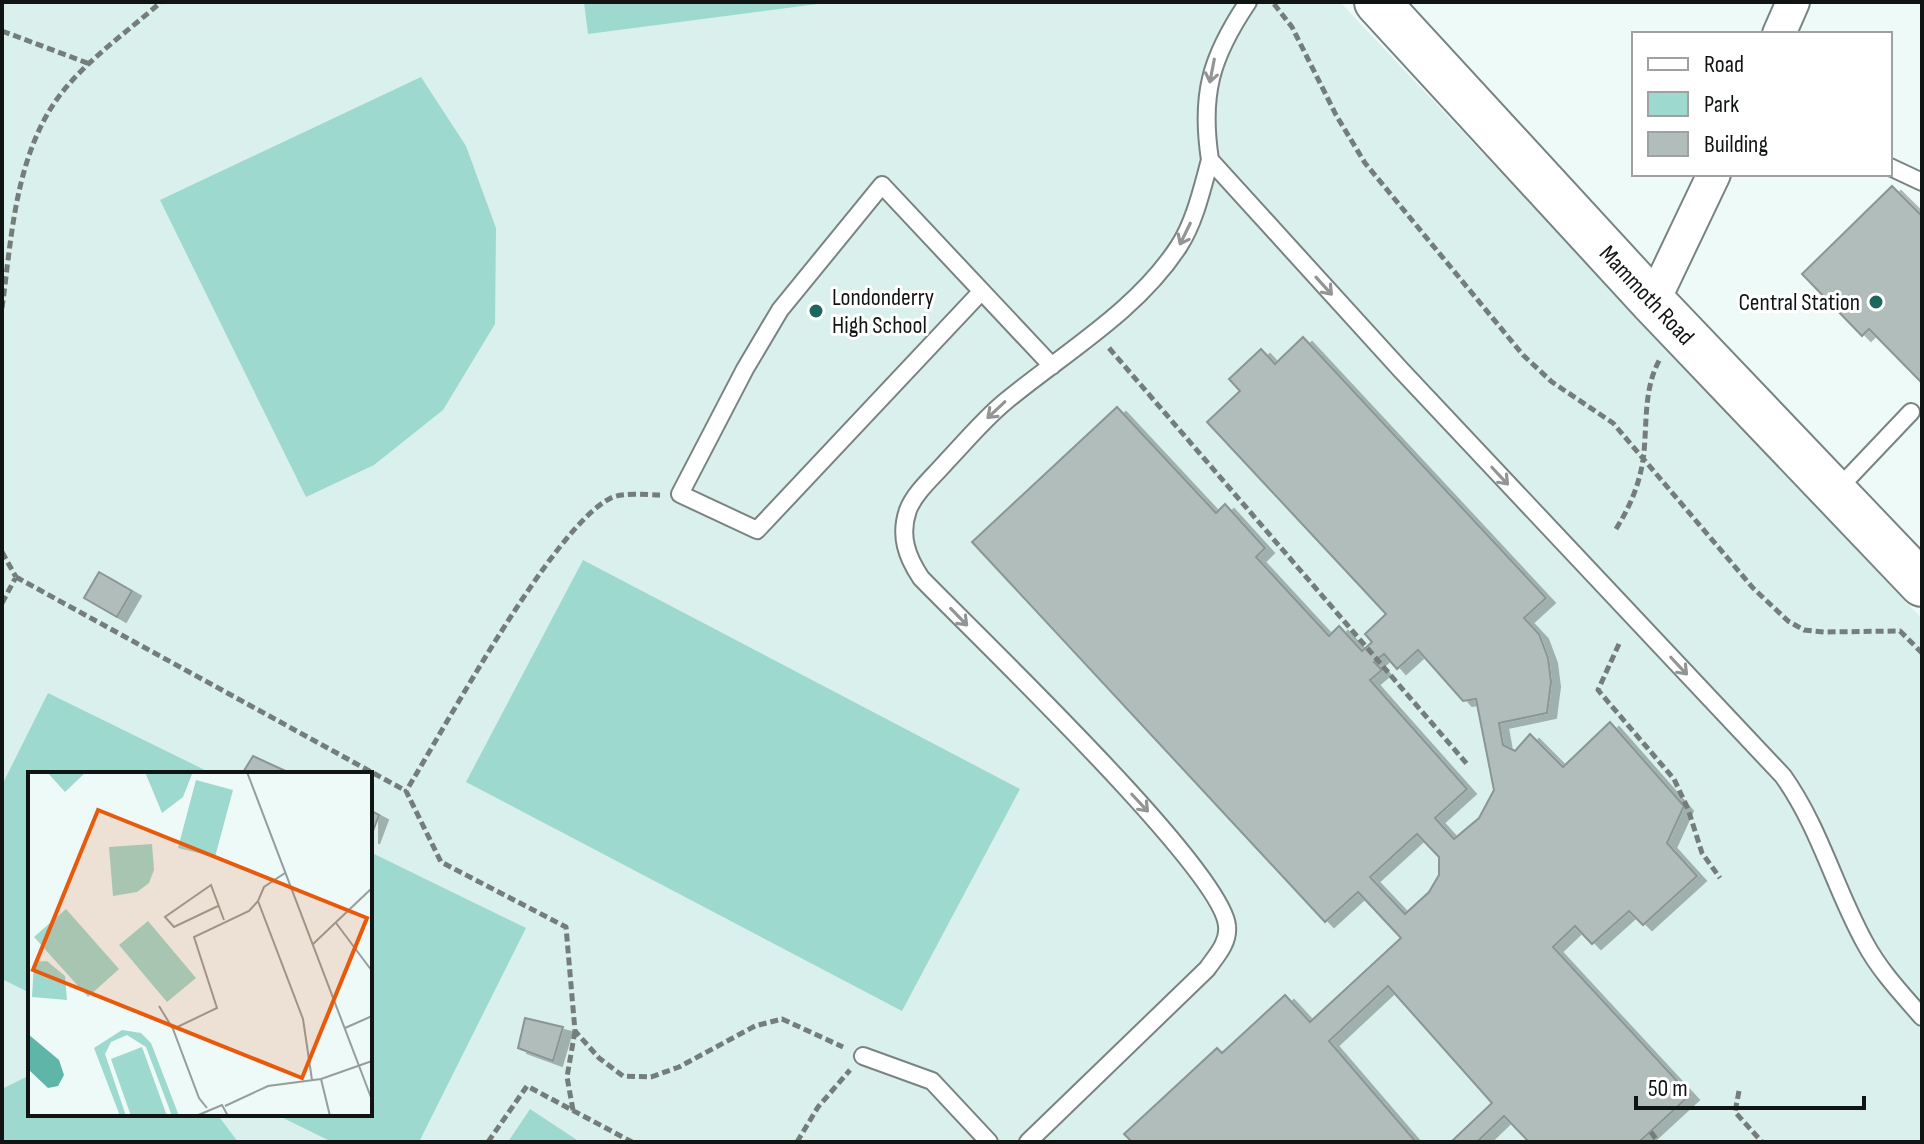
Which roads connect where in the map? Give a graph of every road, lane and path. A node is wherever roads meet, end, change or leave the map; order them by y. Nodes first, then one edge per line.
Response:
1 (161, 2) edge
2 (1248, 2) edge
3 (1377, 2) edge
4 (1793, 2) edge
5 (1274, 4) dead end
6 (2, 31) edge
7 (1780, 32) edge
8 (90, 64) junction
9 (1210, 160) junction
10 (1892, 168) edge
11 (1713, 176) edge
12 (1922, 182) edge
13 (980, 293) junction
14 (1653, 302) junction
15 (2, 308) edge
16 (1095, 332) junction
17 (1660, 358) dead end
18 (1052, 366) junction
19 (1911, 412) dead end
20 (1643, 456) junction
21 (1834, 493) junction
22 (680, 494) junction
23 (1616, 529) dead end
24 (2, 552) edge
25 (16, 577) junction
26 (1922, 584) edge
27 (2, 603) edge
28 (1619, 644) dead end
29 (1922, 653) edge
30 (1467, 764) dead end
31 (371, 772) edge
32 (372, 772) edge
33 (406, 791) junction
34 (1720, 878) dead end
35 (1922, 1017) edge
36 (575, 1031) junction
37 (863, 1056) junction
38 (1739, 1091) dead end
39 (573, 1111) junction
40 (1651, 1132) dead end
41 (1655, 1141) edge
42 (488, 1142) edge
43 (632, 1142) edge
44 (797, 1142) edge
45 (989, 1142) edge
46 (1028, 1142) edge
47 (1762, 1142) edge

1 - 8 path
2 -> 9 lane
3 - 14 main road, Mammoth Road
4 - 7 street
5 - 20 path
6 - 8 path
8 - 15 path
9 -> 16 lane
9 -> 35 lane
10 - 12 lane
11 - 14 street
13 - 18 lane
13 - 22 lane
13 - 22 lane
14 - 21 main road, Mammoth Road
16 - 18 lane
16 - 30 path
17 - 20 path
18 -> 46 lane
19 - 21 lane
20 - 23 path
20 - 29 path
21 - 26 main road, Mammoth Road
22 - 33 path
24 - 25 path
25 - 27 path
25 - 31 path
28 - 34 path
32 - 33 path
33 - 36 path
36 - 37 path
36 - 39 path
37 - 44 path
37 - 45 lane
38 - 47 path
39 - 42 path
39 - 43 path
40 - 41 path

